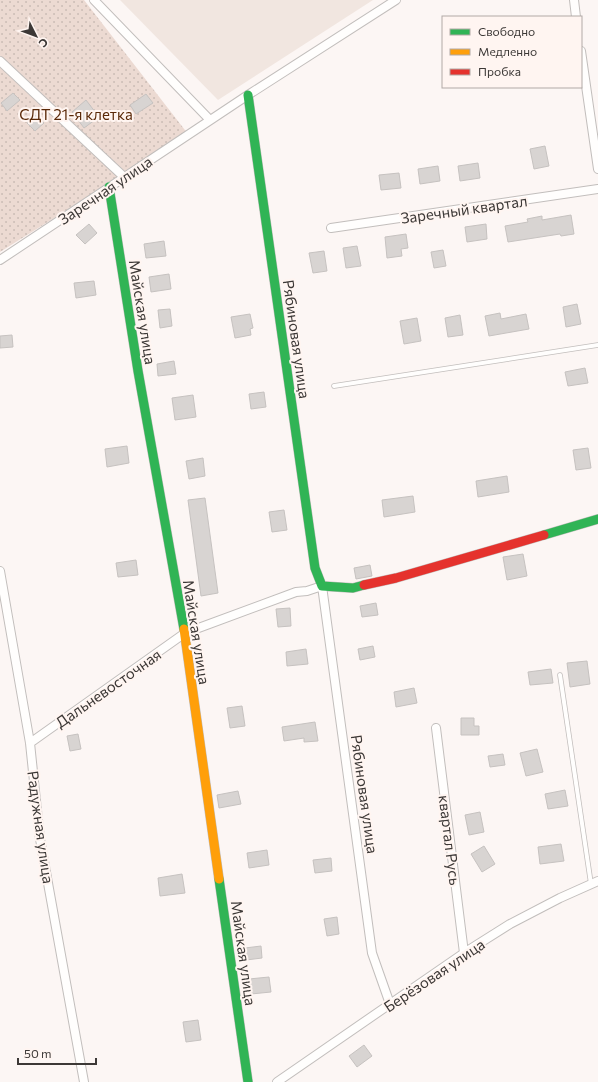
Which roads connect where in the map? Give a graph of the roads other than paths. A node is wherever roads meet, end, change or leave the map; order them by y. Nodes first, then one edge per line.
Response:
1 (94, 0) edge
2 (396, 0) edge
3 (574, 0) edge
4 (576, 16) edge
5 (582, 57) edge
6 (0, 61) edge
7 (248, 95) junction
8 (210, 120) junction
9 (595, 132) edge
10 (598, 169) edge
11 (124, 177) junction
12 (109, 188) junction
13 (598, 189) edge
14 (331, 228) dead end
15 (0, 260) edge
16 (598, 345) edge
17 (334, 386) dead end
18 (598, 519) edge
19 (0, 571) edge
20 (322, 586) junction
21 (185, 633) junction
22 (560, 675) dead end
23 (436, 728) dead end
24 (30, 743) junction
25 (594, 883) edge
26 (464, 953) junction
27 (390, 1004) junction
28 (84, 1082) edge
29 (248, 1082) edge
30 (277, 1082) edge

1 - 8 street
2 - 7 street, Заречная улица
3 - 4 street
5 - 9 street
6 - 11 street
7 - 8 street, Заречная улица
7 - 20 street, Рябиновая улица
8 - 11 street, Заречная улица
9 - 10 street
11 - 12 street, Заречная улица
12 - 15 street, Заречная улица
12 - 21 street, Майская улица
13 - 14 street, Заречный квартал
16 - 17 lane
18 - 20 street
19 - 24 street, Радужная улица
20 - 21 street
20 - 27 street, Рябиновая улица
21 - 24 street, Дальневосточная
21 - 29 street, Майская улица
22 - 25 lane
23 - 26 street, квартал Русь
24 - 28 street, Радужная улица
25 - 26 street, Берёзовая улица
26 - 27 street, Берёзовая улица
27 - 30 street, Берёзовая улица

